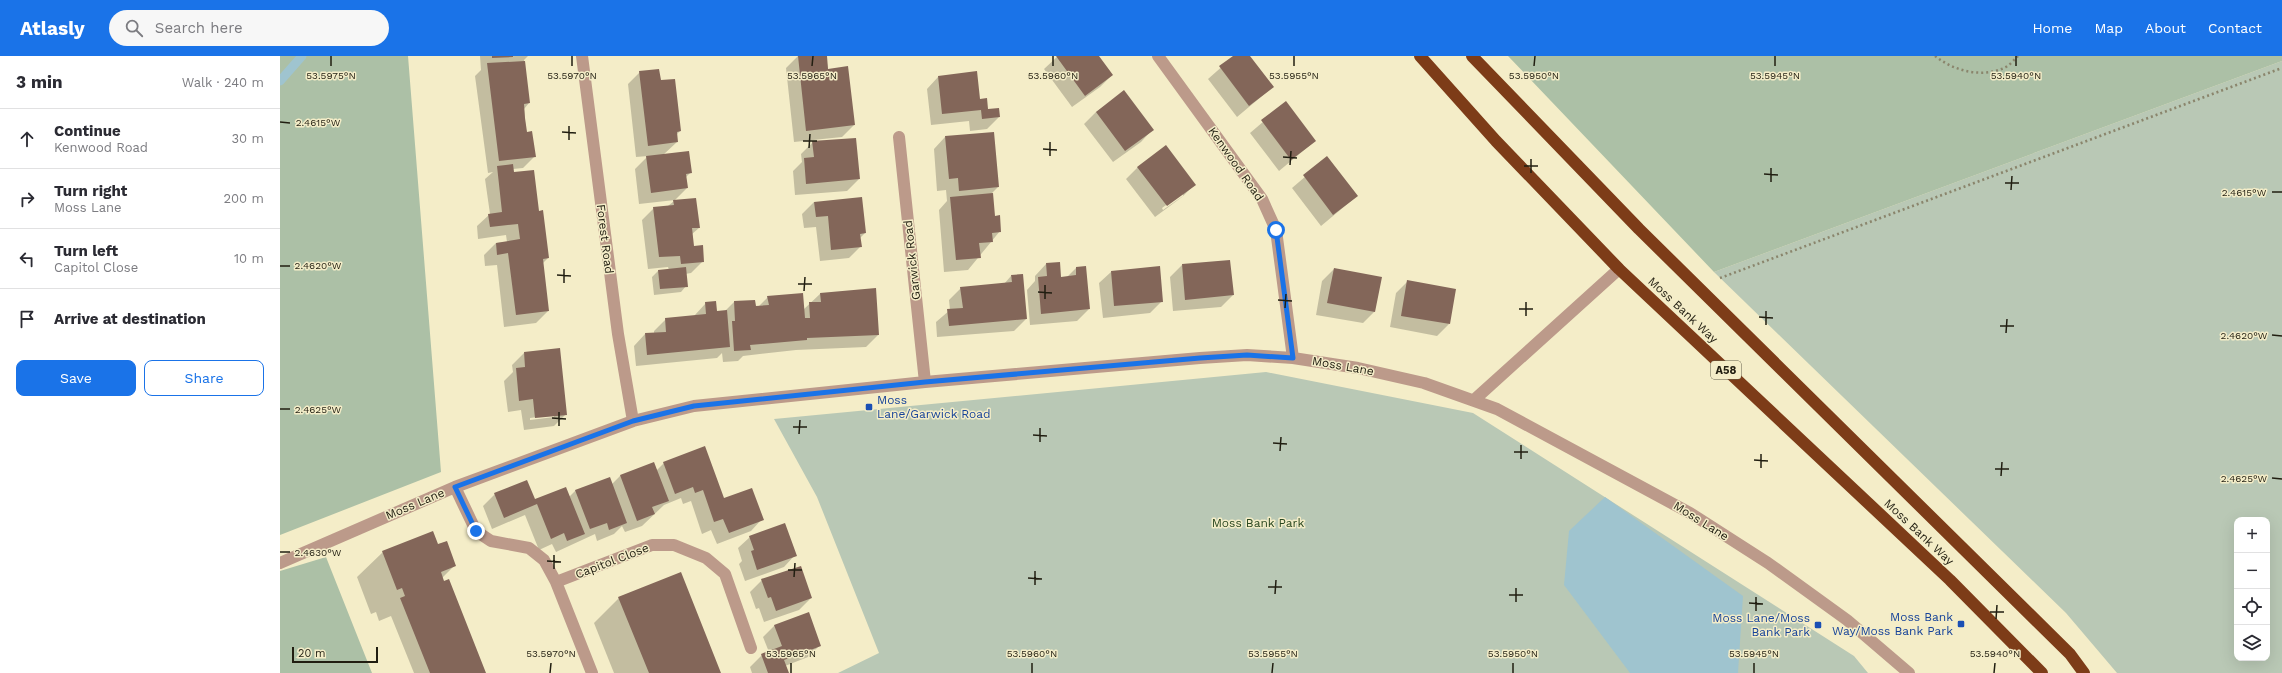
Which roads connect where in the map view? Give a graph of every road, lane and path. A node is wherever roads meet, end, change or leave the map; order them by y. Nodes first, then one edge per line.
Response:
1 (582, 56) edge
2 (1158, 56) edge
3 (1420, 56) edge
4 (1472, 56) edge
5 (1935, 56) edge
6 (2018, 56) edge
7 (2282, 68) edge
8 (899, 137) dead end
9 (1619, 269) junction
10 (1697, 287) junction
11 (1293, 358) junction
12 (925, 382) junction
13 (1474, 400) junction
14 (633, 421) junction
15 (455, 487) junction
16 (280, 563) edge
17 (556, 582) junction
18 (751, 648) dead end
19 (592, 673) edge
20 (1909, 673) edge
21 (2042, 673) edge
22 (2084, 673) edge

1 - 14 street, Forest Road
2 - 11 street, Kenwood Road
3 - 9 highway, Moss Bank Way / A58
4 - 10 highway, Moss Bank Way
5 - 6 path
7 - 10 path
8 - 12 street, Garwick Road
9 - 13 street
9 - 21 highway, Moss Bank Way / A58
10 - 22 highway, Moss Bank Way
11 - 12 street, Moss Lane
11 - 13 street, Moss Lane
12 - 14 street, Moss Lane
13 - 20 street, Moss Lane
14 - 15 street, Moss Lane
15 - 16 street, Moss Lane
15 - 17 street
17 - 18 street, Capitol Close
17 - 19 street

